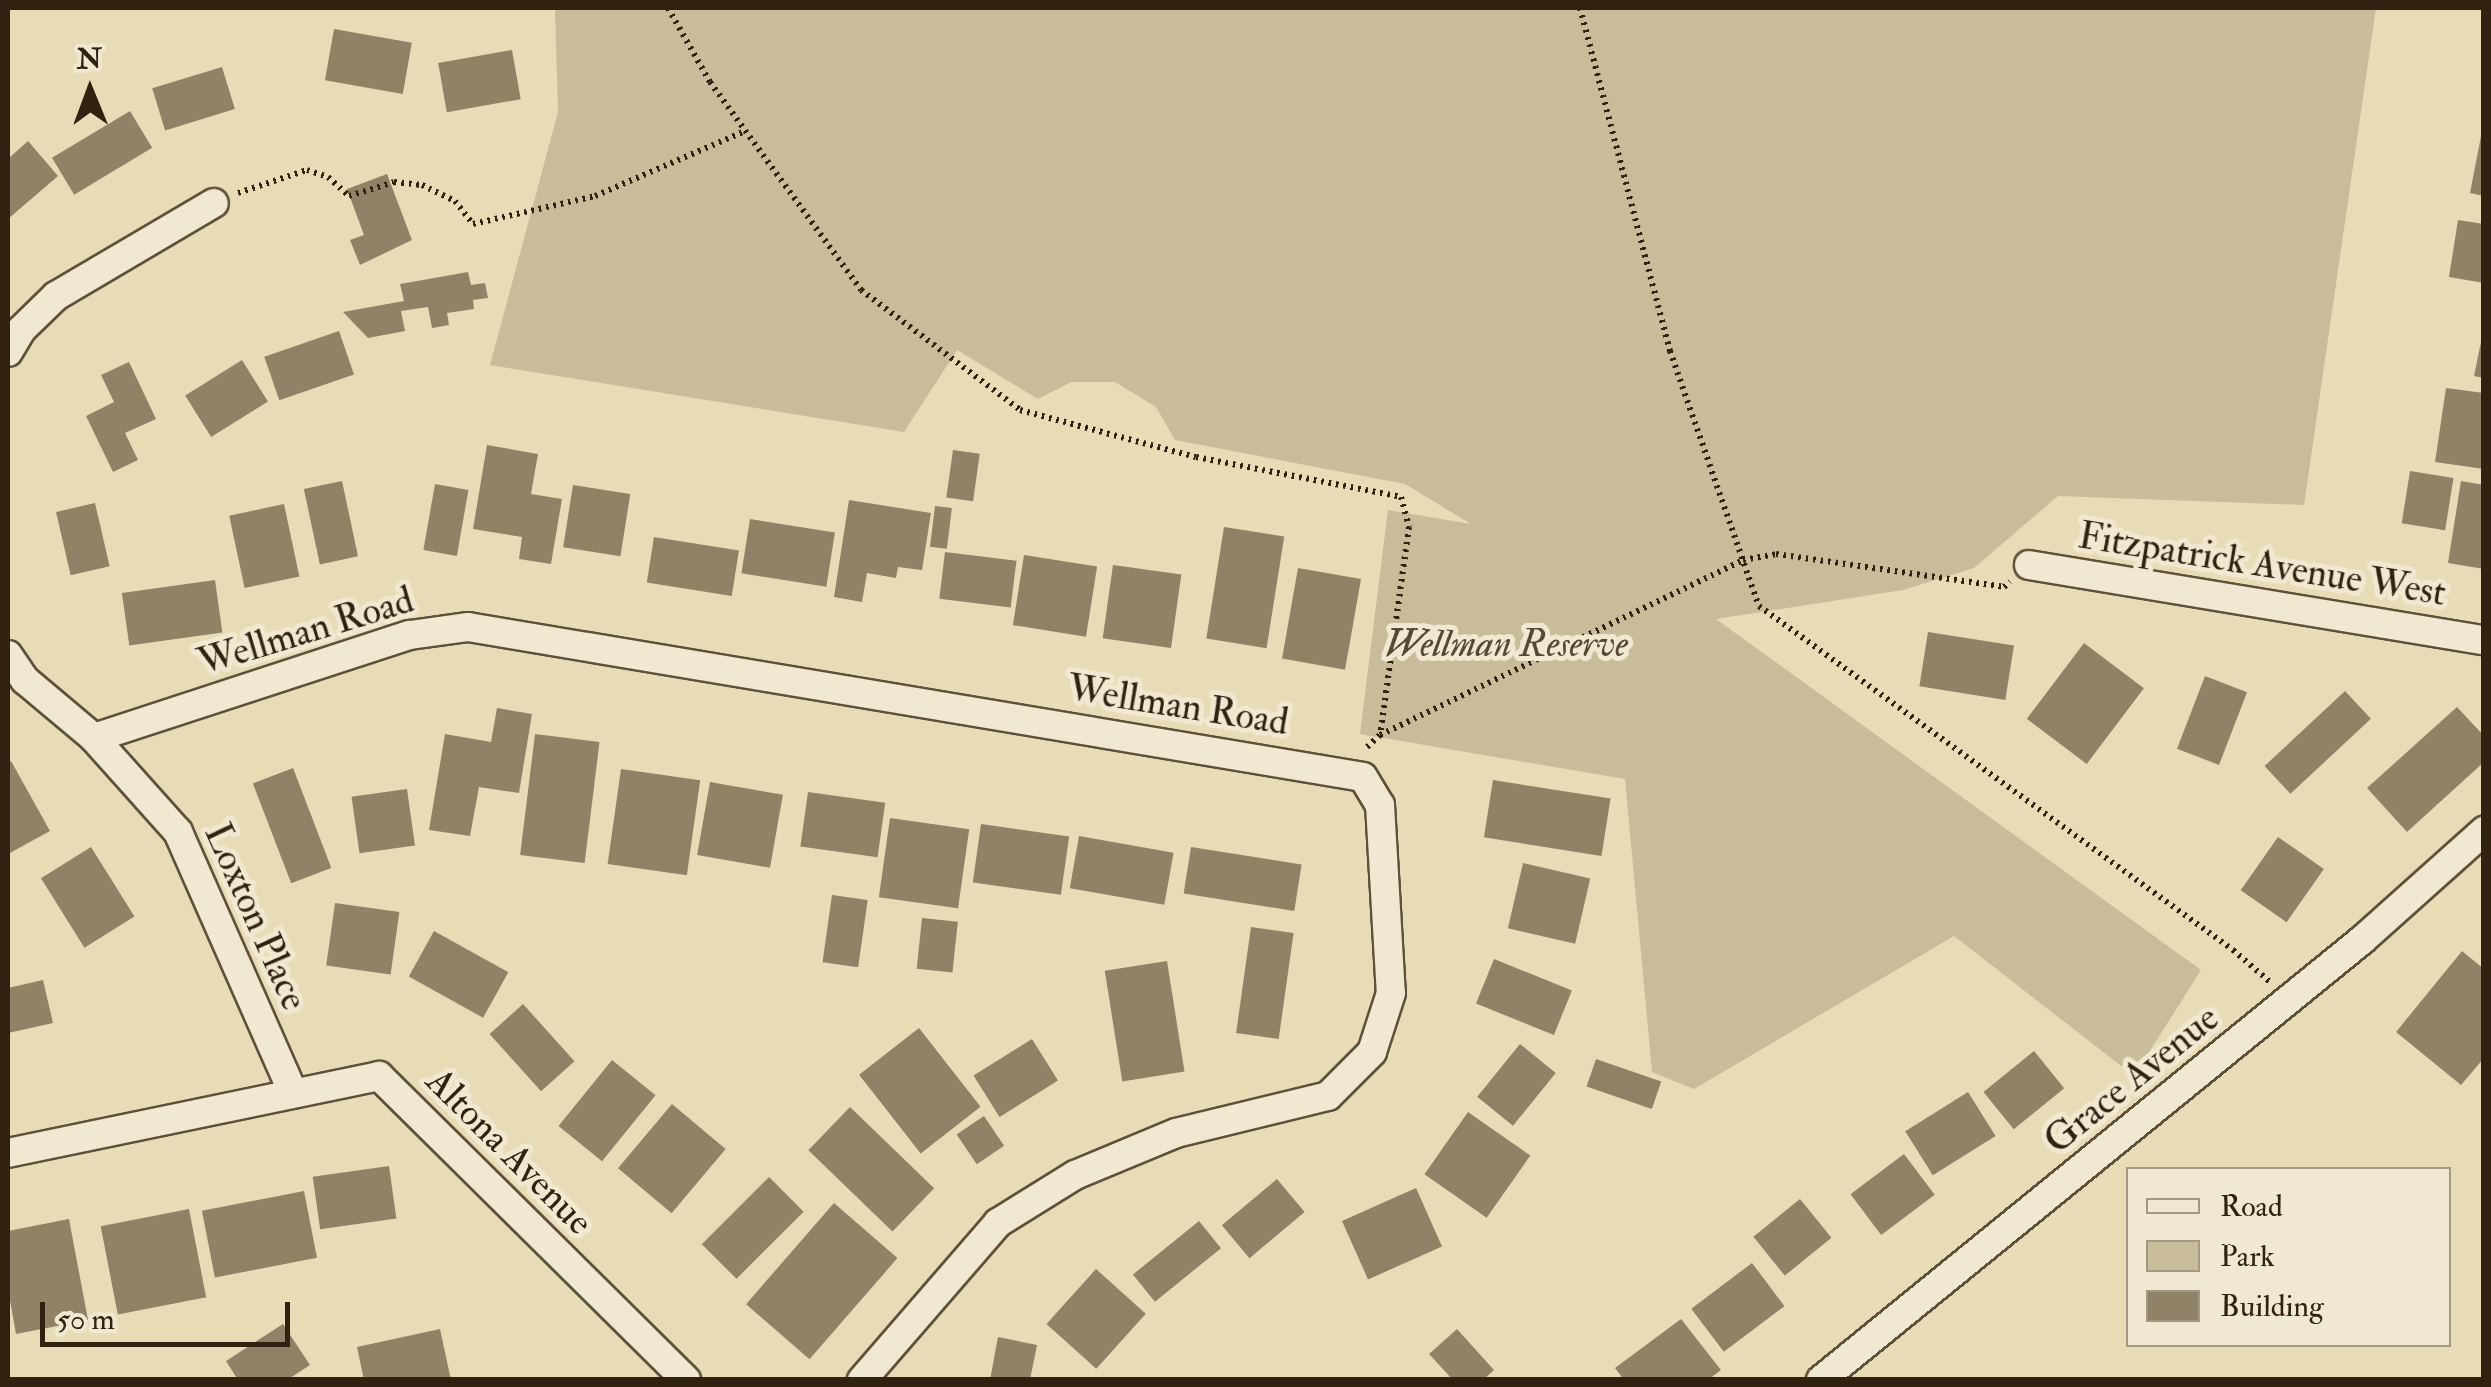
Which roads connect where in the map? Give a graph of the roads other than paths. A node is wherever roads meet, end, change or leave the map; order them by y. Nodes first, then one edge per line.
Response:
1 (214, 204) road end
2 (8, 352) edge
3 (2029, 565) road end
4 (2484, 640) edge
5 (8, 655) edge
6 (94, 738) junction
7 (2484, 831) edge
8 (292, 1093) junction
9 (8, 1152) edge
10 (686, 1380) edge
11 (862, 1380) edge
12 (1821, 1380) edge

1 - 2 street
3 - 4 street, Fitzpatrick Avenue West
5 - 6 street, Loxton Place
6 - 8 street, Loxton Place
6 - 11 street, Wellman Road
7 - 12 street, Grace Avenue
8 - 9 street, Altona Avenue
8 - 10 street, Altona Avenue

